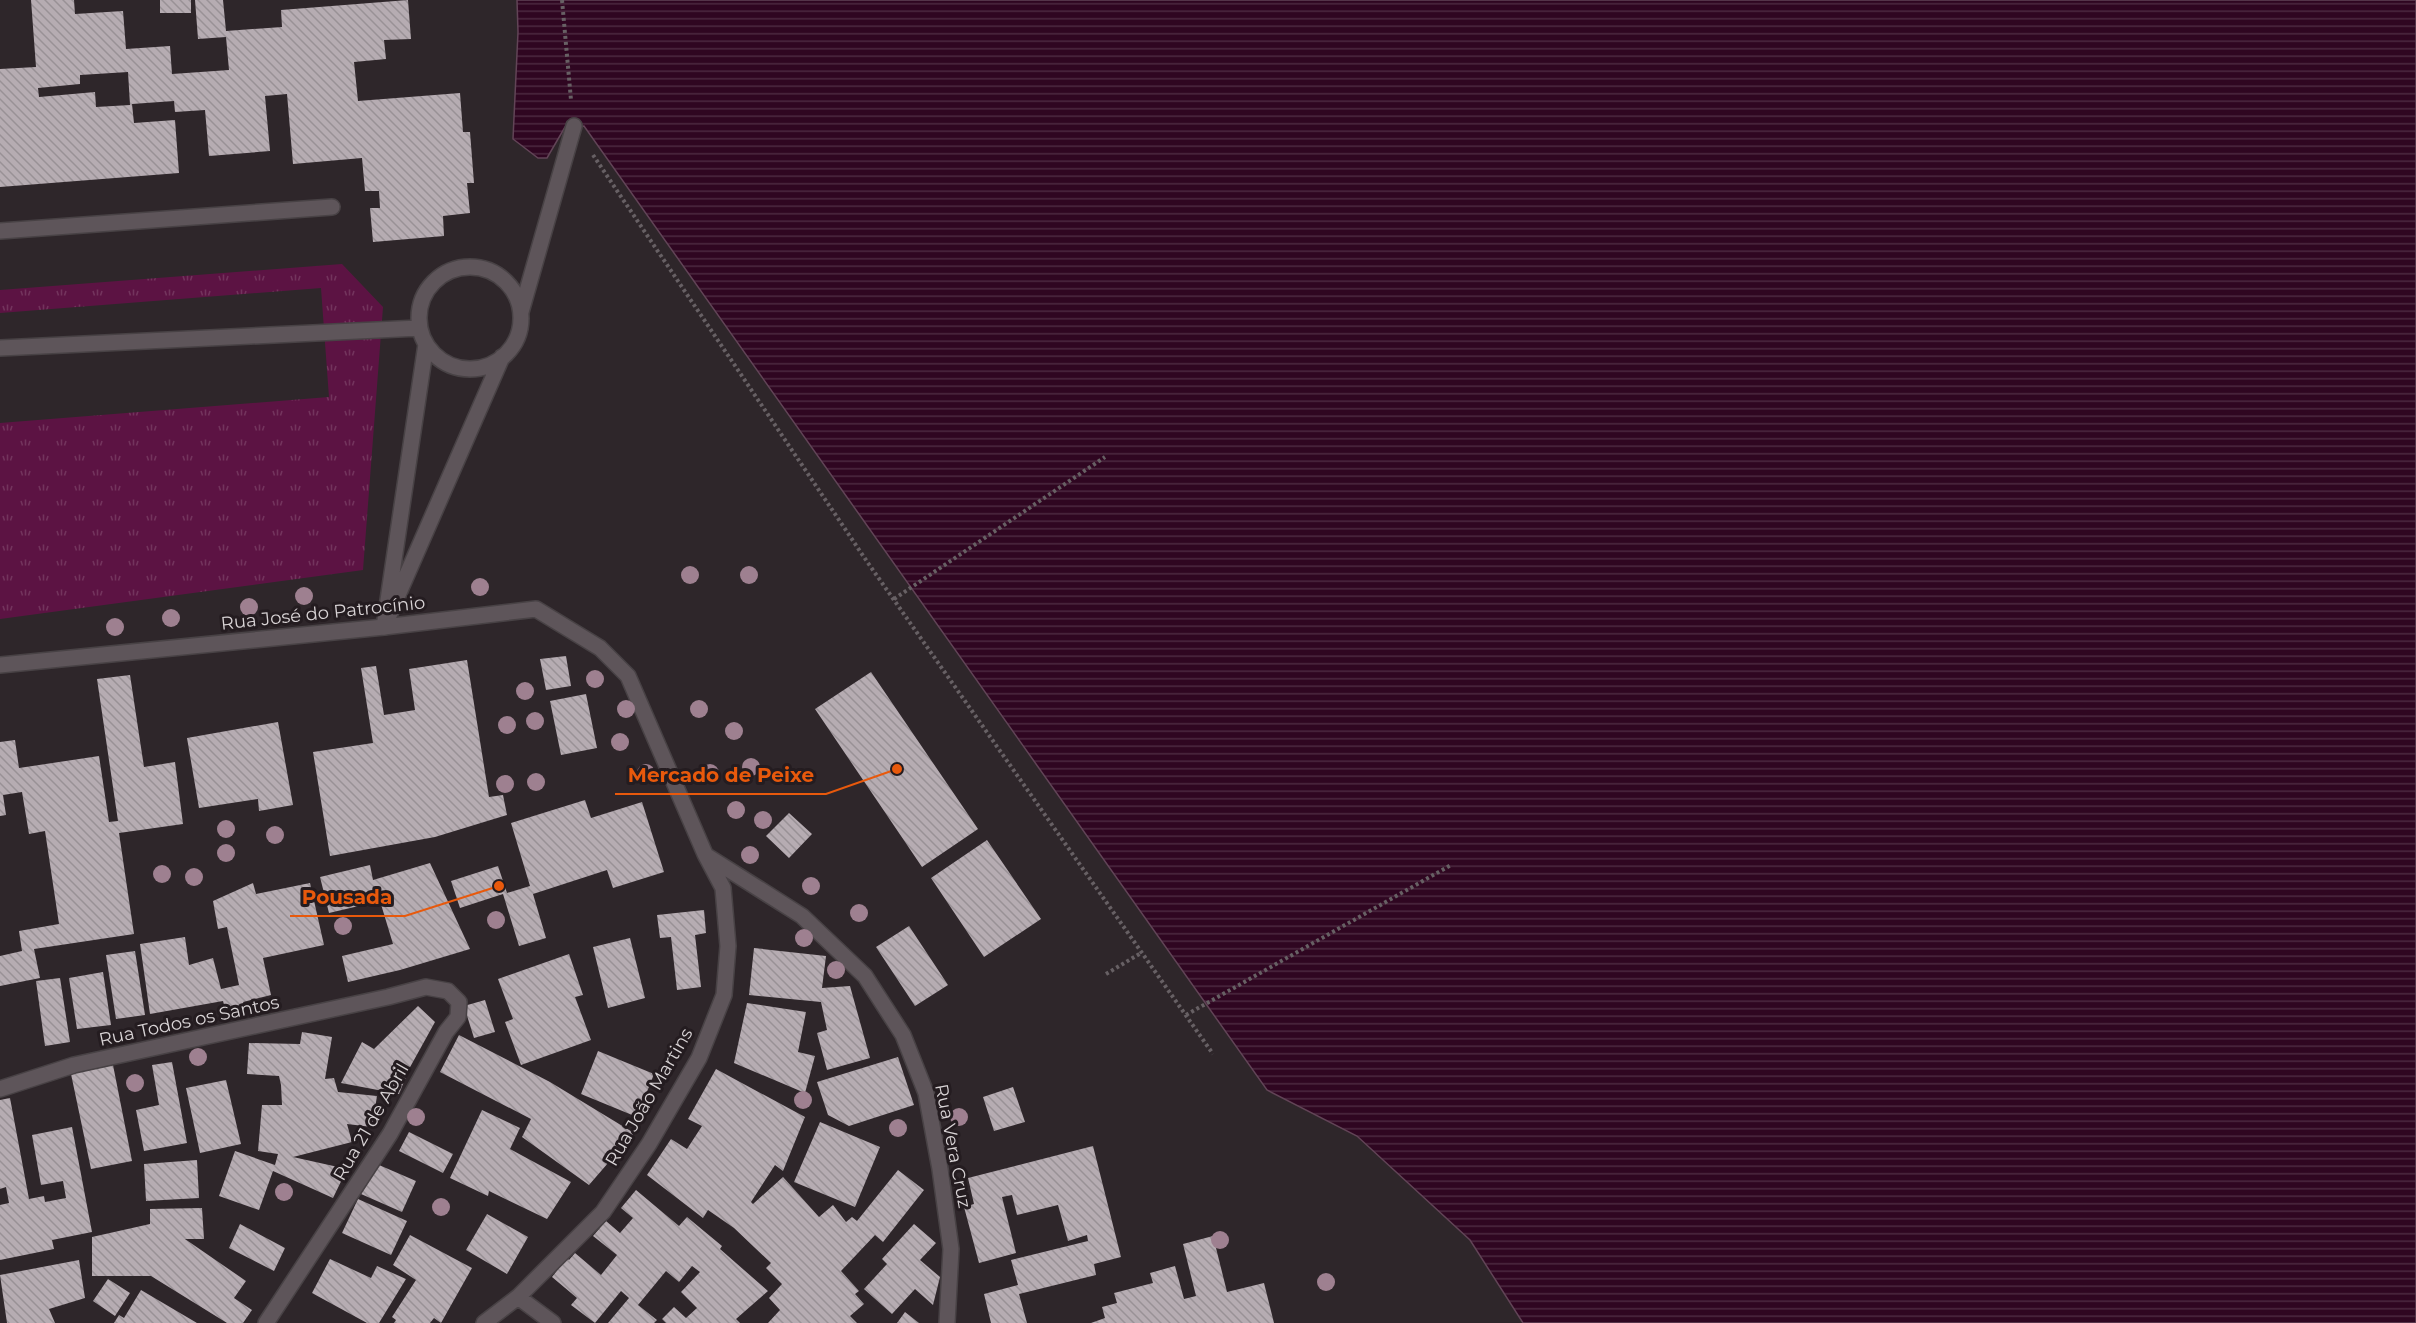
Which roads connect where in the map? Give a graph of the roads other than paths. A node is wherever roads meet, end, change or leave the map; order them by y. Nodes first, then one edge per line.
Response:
1 (573, 126) road end
2 (332, 207) dead end
3 (0, 231) edge
4 (521, 312) junction
5 (419, 328) junction
6 (426, 344) junction
7 (0, 348) edge
8 (502, 357) junction
9 (384, 627) junction
10 (0, 665) edge
11 (628, 676) joint
12 (705, 854) junction
13 (388, 997) joint
14 (0, 1089) edge
15 (518, 1297) junction
16 (266, 1323) edge
17 (484, 1323) edge
18 (553, 1323) edge
19 (947, 1323) edge

1 - 4 street
2 - 3 street
4 - 5 street
4 - 8 street
5 - 6 street
5 - 7 street
6 - 8 street
6 - 9 street
8 - 9 street
9 - 10 street, Rua José do Patrocínio
9 - 11 street, Rua José do Patrocínio
11 - 12 street, Rua João Martins
12 - 15 street, Rua João Martins
12 - 19 street, Rua Vera Cruz
13 - 14 street, Rua Todos os Santos
13 - 16 street, Rua 21 de Abril
15 - 17 street, Rua João Martins
15 - 18 street

